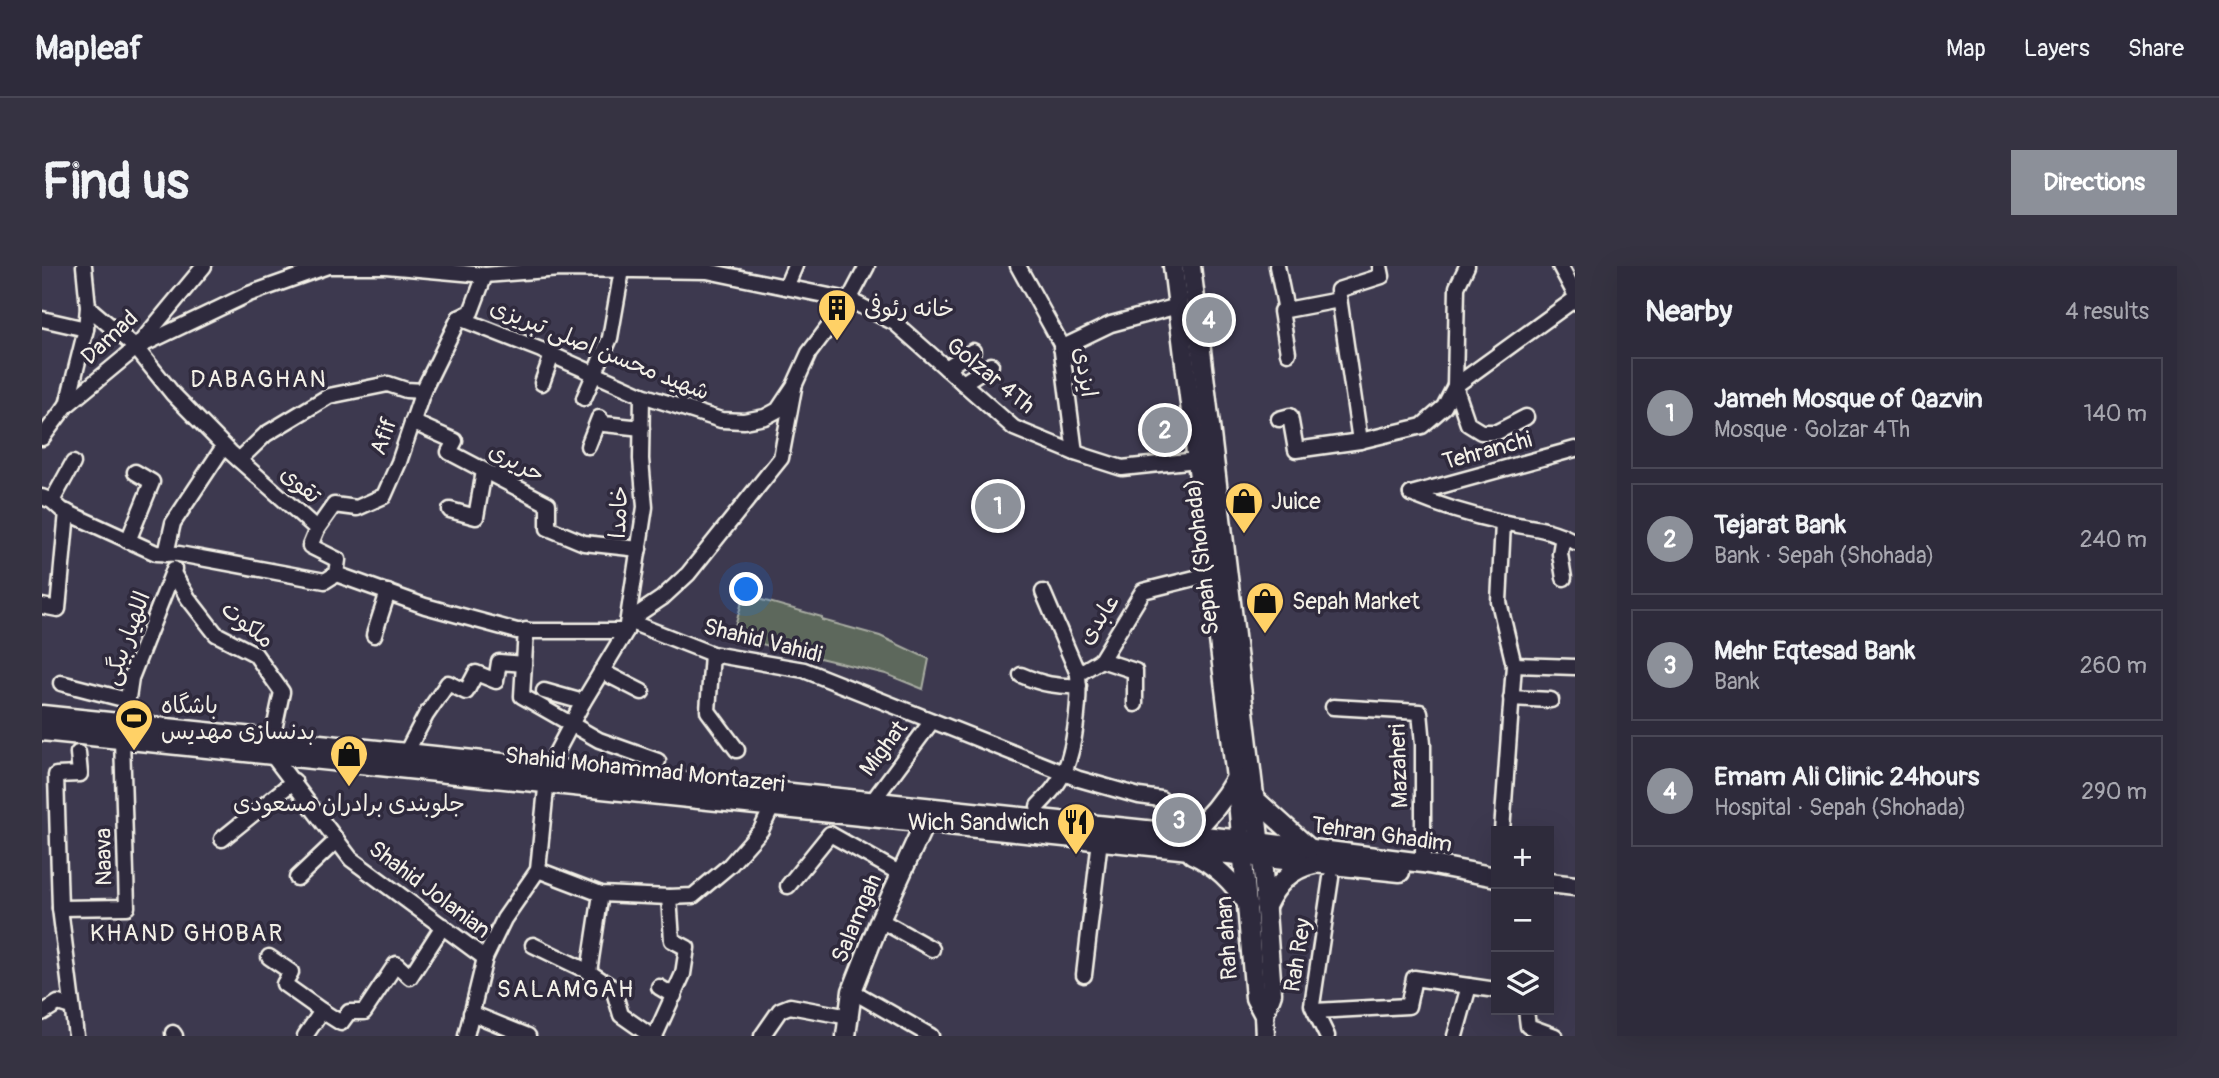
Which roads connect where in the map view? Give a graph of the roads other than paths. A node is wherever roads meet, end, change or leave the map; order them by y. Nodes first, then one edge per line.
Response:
1 (84, 266) edge
2 (204, 266) edge
3 (795, 266) edge
4 (849, 266) edge
5 (1018, 266) edge
6 (1173, 266) edge
7 (1191, 266) edge
8 (1277, 266) edge
9 (1380, 266) edge
10 (1467, 266) edge
11 (1560, 266) edge
12 (412, 267) edge
13 (573, 267) edge
14 (622, 270) junction
15 (865, 270) edge
16 (670, 272) edge
17 (485, 275) junction
18 (786, 287) junction
19 (1575, 297) edge
20 (849, 300) junction
21 (1339, 300) junction
22 (1178, 306) junction
23 (88, 307) junction
24 (1284, 311) junction
25 (459, 318) junction
26 (42, 319) edge
27 (86, 329) junction
28 (136, 348) junction
29 (1061, 348) junction
30 (973, 351) dead end
31 (1288, 353) dead end
32 (552, 355) junction
33 (991, 365) dead end
34 (946, 368) junction
35 (594, 374) junction
36 (542, 383) dead end
37 (963, 383) junction
38 (794, 386) junction
39 (1455, 386) junction
40 (423, 391) junction
41 (642, 395) junction
42 (584, 398) dead end
43 (66, 406) junction
44 (1526, 417) dead end
45 (1279, 419) dead end
46 (412, 422) junction
47 (642, 428) junction
48 (42, 439) edge
49 (1360, 441) junction
50 (224, 446) junction
51 (589, 446) dead end
52 (1575, 449) edge
53 (1075, 453) junction
54 (239, 460) junction
55 (1197, 460) junction
56 (72, 463) dead end
57 (484, 471) junction
58 (135, 472) dead end
59 (47, 499) edge
60 (450, 510) dead end
61 (67, 512) junction
62 (1503, 523) junction
63 (317, 529) junction
64 (1571, 539) edge
65 (128, 541) junction
66 (639, 550) junction
67 (173, 554) junction
68 (173, 573) junction
69 (336, 574) junction
70 (1211, 574) junction
71 (1564, 578) dead end
72 (388, 592) junction
73 (1044, 592) dead end
74 (42, 606) edge
75 (627, 626) junction
76 (526, 630) junction
77 (374, 635) dead end
78 (712, 654) junction
79 (1101, 660) junction
80 (524, 664) junction
81 (1514, 665) junction
82 (1575, 667) edge
83 (601, 671) junction
84 (1021, 675) dead end
85 (1078, 680) junction
86 (61, 683) dead end
87 (544, 691) dead end
88 (642, 692) dead end
89 (1511, 698) junction
90 (128, 700) junction
91 (1551, 700) dead end
92 (583, 702) junction
93 (1135, 704) dead end
94 (1333, 707) dead end
95 (42, 715) edge
96 (932, 720) junction
97 (571, 726) junction
98 (42, 731) edge
99 (123, 731) junction
100 (272, 747) junction
101 (737, 750) dead end
102 (78, 753) dead end
103 (405, 753) junction
104 (658, 761) dead end
105 (1064, 774) junction
106 (547, 776) junction
107 (1236, 778) junction
108 (293, 780) junction
109 (774, 799) junction
110 (1161, 799) dead end
111 (1256, 800) junction
112 (872, 802) junction
113 (1038, 806) dead end
114 (42, 812) edge
115 (58, 813) junction
116 (925, 822) junction
117 (1502, 826) edge
118 (222, 839) dead end
119 (337, 840) junction
120 (1100, 841) junction
121 (1184, 842) junction
122 (1252, 849) junction
123 (1314, 856) junction
124 (42, 860) edge
125 (58, 860) junction
126 (1423, 863) junction
127 (538, 870) junction
128 (901, 874) junction
129 (1491, 877) edge
130 (297, 878) dead end
131 (1331, 878) dead end
132 (1491, 878) edge
133 (1554, 884) edge
134 (788, 886) dead end
135 (1575, 886) edge
136 (601, 894) junction
137 (668, 897) junction
138 (1257, 906) junction
139 (60, 908) junction
140 (880, 920) junction
141 (443, 926) junction
142 (533, 945) dead end
143 (932, 949) dead end
144 (269, 957) dead end
145 (485, 958) junction
146 (589, 972) junction
147 (1084, 975) dead end
148 (1469, 986) junction
149 (659, 987) dead end
150 (1491, 989) edge
151 (852, 991) junction
152 (674, 996) junction
153 (71, 1007) junction
154 (322, 1011) junction
155 (1315, 1011) junction
156 (42, 1013) edge
157 (471, 1013) junction
158 (1527, 1015) edge
159 (849, 1017) junction
160 (1322, 1034) edge
161 (76, 1036) edge
162 (305, 1036) edge
163 (466, 1036) edge
164 (528, 1036) edge
165 (653, 1036) edge
166 (762, 1036) edge
167 (846, 1036) edge
168 (931, 1036) edge
169 (1265, 1036) edge
170 (1455, 1036) edge
171 (1554, 1036) edge

1 - 23 street
2 - 28 street, Damad
3 - 18 street
4 - 15 street
5 - 29 street, ایزدی
6 - 22 main road, Sepah (Shohada)
7 - 111 main road, Sepah (Shohada)
8 - 24 street
9 - 21 street
10 - 39 street
11 - 19 street
12 - 17 street, Golzar 4Th
12 - 28 street, Golzar 4Th
13 - 14 street, Golzar 4Th
13 - 17 street, Golzar 4Th
14 - 16 street, Golzar 4Th
14 - 35 street
15 - 20 street
16 - 18 street, Golzar 4Th
17 - 25 street, Afif
18 - 20 street, Golzar 4Th
19 - 39 street
20 - 34 street, Golzar 4Th
20 - 38 street
21 - 24 street
21 - 49 street
22 - 29 street
22 - 55 main road, Sepah (Shohada)
23 - 27 street
23 - 28 street
24 - 31 street
25 - 32 street, شهید محسن اصلی تبریزی
25 - 40 street, Afif
26 - 27 street
27 - 43 street
28 - 43 street, Damad
28 - 50 street, تقوی
29 - 53 street, ایزدی
30 - 34 street
32 - 35 street, شهید محسن اصلی تبریزی
32 - 36 street
33 - 37 street
34 - 37 street, Golzar 4Th
35 - 41 street, شهید محسن اصلی تبریزی
35 - 42 street
37 - 53 street, Golzar 4Th
38 - 41 street, شهید محسن اصلی تبریزی
38 - 75 street
39 - 44 street
39 - 49 street
40 - 46 street, Afif
40 - 54 street
41 - 47 street, خامدا
43 - 48 street, Damad
45 - 49 street
46 - 57 street, حریری
46 - 63 street, Afif
47 - 51 street
47 - 66 street, خامدا
50 - 54 street, تقوی
50 - 67 street, اللهیار بیگی
52 - 62 street, Tehranchi
53 - 55 street, Golzar 4Th
54 - 63 street, تقوی
55 - 70 main road, Sepah (Shohada)
56 - 59 street
57 - 60 street
57 - 66 street, حریری
58 - 65 street
59 - 61 street
61 - 65 street
61 - 74 street
62 - 64 street
62 - 81 street
63 - 69 street, تقوی
64 - 71 street
65 - 67 street
66 - 75 street, خامدا
67 - 68 street, اللهیار بیگی
67 - 69 street
68 - 90 street, اللهیار بیگی
68 - 100 street, ملکوت
69 - 72 street
70 - 79 street, عابدی
70 - 107 main road, Sepah (Shohada)
72 - 76 street
72 - 77 street
73 - 85 street
75 - 76 street
75 - 78 street, Shahid Vahidi
75 - 83 street
76 - 80 street
78 - 96 street, Shahid Vahidi
78 - 101 street
79 - 85 street, عابدی
79 - 93 street
80 - 97 street
80 - 103 street
81 - 82 street
81 - 89 street
83 - 88 street
83 - 92 street
84 - 85 street
85 - 105 street
86 - 90 street
87 - 92 street
89 - 91 street
89 - 117 street
90 - 99 street, اللهیار بیگی
92 - 97 street
94 - 126 street, Mazaheri
95 - 99 main road, Shahid Mohammad Montazeri
96 - 105 street, Shahid Vahidi
96 - 112 street, Mighat
97 - 104 street
97 - 106 street
98 - 99 main road, Shahid Mohammad Montazeri
99 - 100 main road, Shahid Mohammad Montazeri
99 - 139 street, Naava
100 - 103 main road, Shahid Mohammad Montazeri
100 - 106 main road, Shahid Mohammad Montazeri
100 - 108 street, Shahid Jolanian
102 - 115 street
103 - 106 main road, Shahid Mohammad Montazeri
105 - 110 street, Shahid Vahidi
105 - 113 street
106 - 109 main road, Shahid Mohammad Montazeri
106 - 127 street
107 - 121 main road
107 - 122 main road, Sepah (Shohada)
108 - 118 street
108 - 119 street, Shahid Jolanian
109 - 112 main road, Shahid Mohammad Montazeri
109 - 116 main road, Shahid Mohammad Montazeri
109 - 137 street
111 - 122 main road, Sepah (Shohada)
111 - 123 main road
112 - 121 main road, Shahid Mohammad Montazeri
114 - 115 street
115 - 125 street
116 - 120 main road, Shahid Mohammad Montazeri
116 - 128 main road, Salamgah
119 - 130 street
119 - 141 street, Shahid Jolanian
120 - 121 main road, Shahid Mohammad Montazeri
120 - 147 street
121 - 122 main road, Shahid Mohammad Montazeri
121 - 138 main road
122 - 123 main road, Tehran Ghadim
122 - 138 main road, Rah ahan
123 - 126 main road, Tehran Ghadim
123 - 132 main road, Tehran Ghadim
123 - 138 main road
124 - 125 street
125 - 139 street
126 - 129 main road, Tehran Ghadim
127 - 136 street
127 - 145 street
128 - 134 street
128 - 140 main road, Salamgah
131 - 155 street, Rah Rey
133 - 135 main road
136 - 137 street
136 - 146 street
137 - 152 street
138 - 169 main road, Rah ahan
139 - 153 street
140 - 143 street
140 - 151 main road, Salamgah
141 - 145 street, Shahid Jolanian
141 - 154 street
142 - 146 street
144 - 154 street
145 - 157 street
146 - 165 street
148 - 150 street
148 - 155 street
148 - 170 street
149 - 152 street
151 - 159 main road, Salamgah
151 - 168 street
152 - 165 street
153 - 156 street
153 - 161 street
154 - 162 street
155 - 160 street, Rah Rey
157 - 163 street
157 - 164 street
158 - 171 street
159 - 166 street
159 - 167 main road, Salamgah

